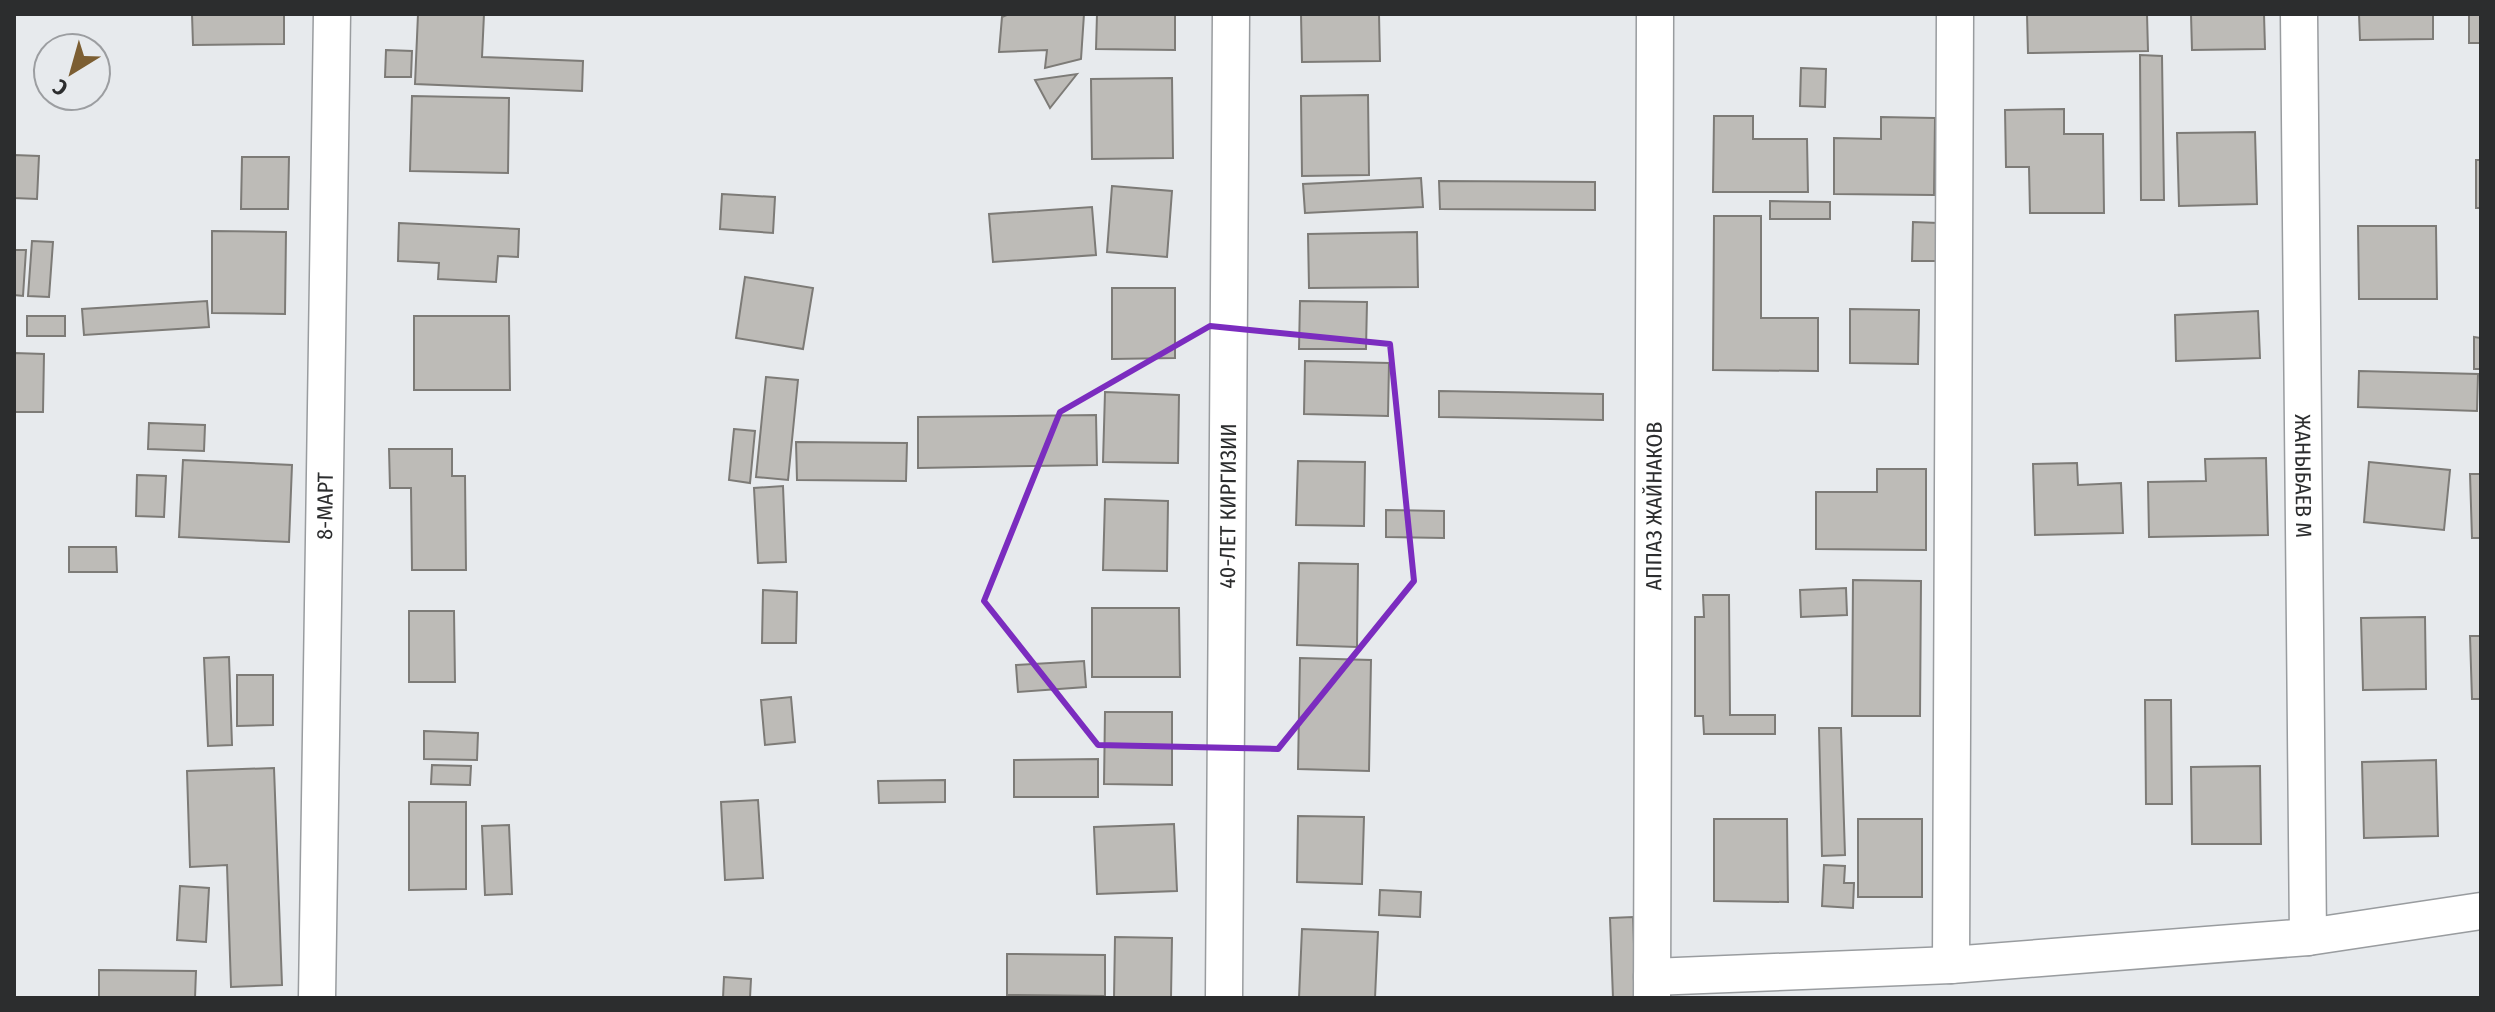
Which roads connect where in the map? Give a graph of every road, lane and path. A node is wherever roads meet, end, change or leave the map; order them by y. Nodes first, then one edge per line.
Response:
1 (332, 14) edge
2 (1231, 14) edge
3 (1655, 14) edge
4 (1955, 14) edge
5 (2299, 14) edge
6 (2481, 911) edge
7 (2308, 937) junction
8 (1951, 965) junction
9 (1652, 988) edge
10 (317, 998) edge
11 (1224, 998) edge

1 - 10 street, 8-МАРТ
2 - 11 street, 40-ЛЕТ КИРГИЗИИ
3 - 9 street, АППАЗ ЖАЙНАКОВ
4 - 8 street
5 - 7 street, ЖАНЫБАЕВ М
6 - 7 street
7 - 8 street
8 - 9 street

